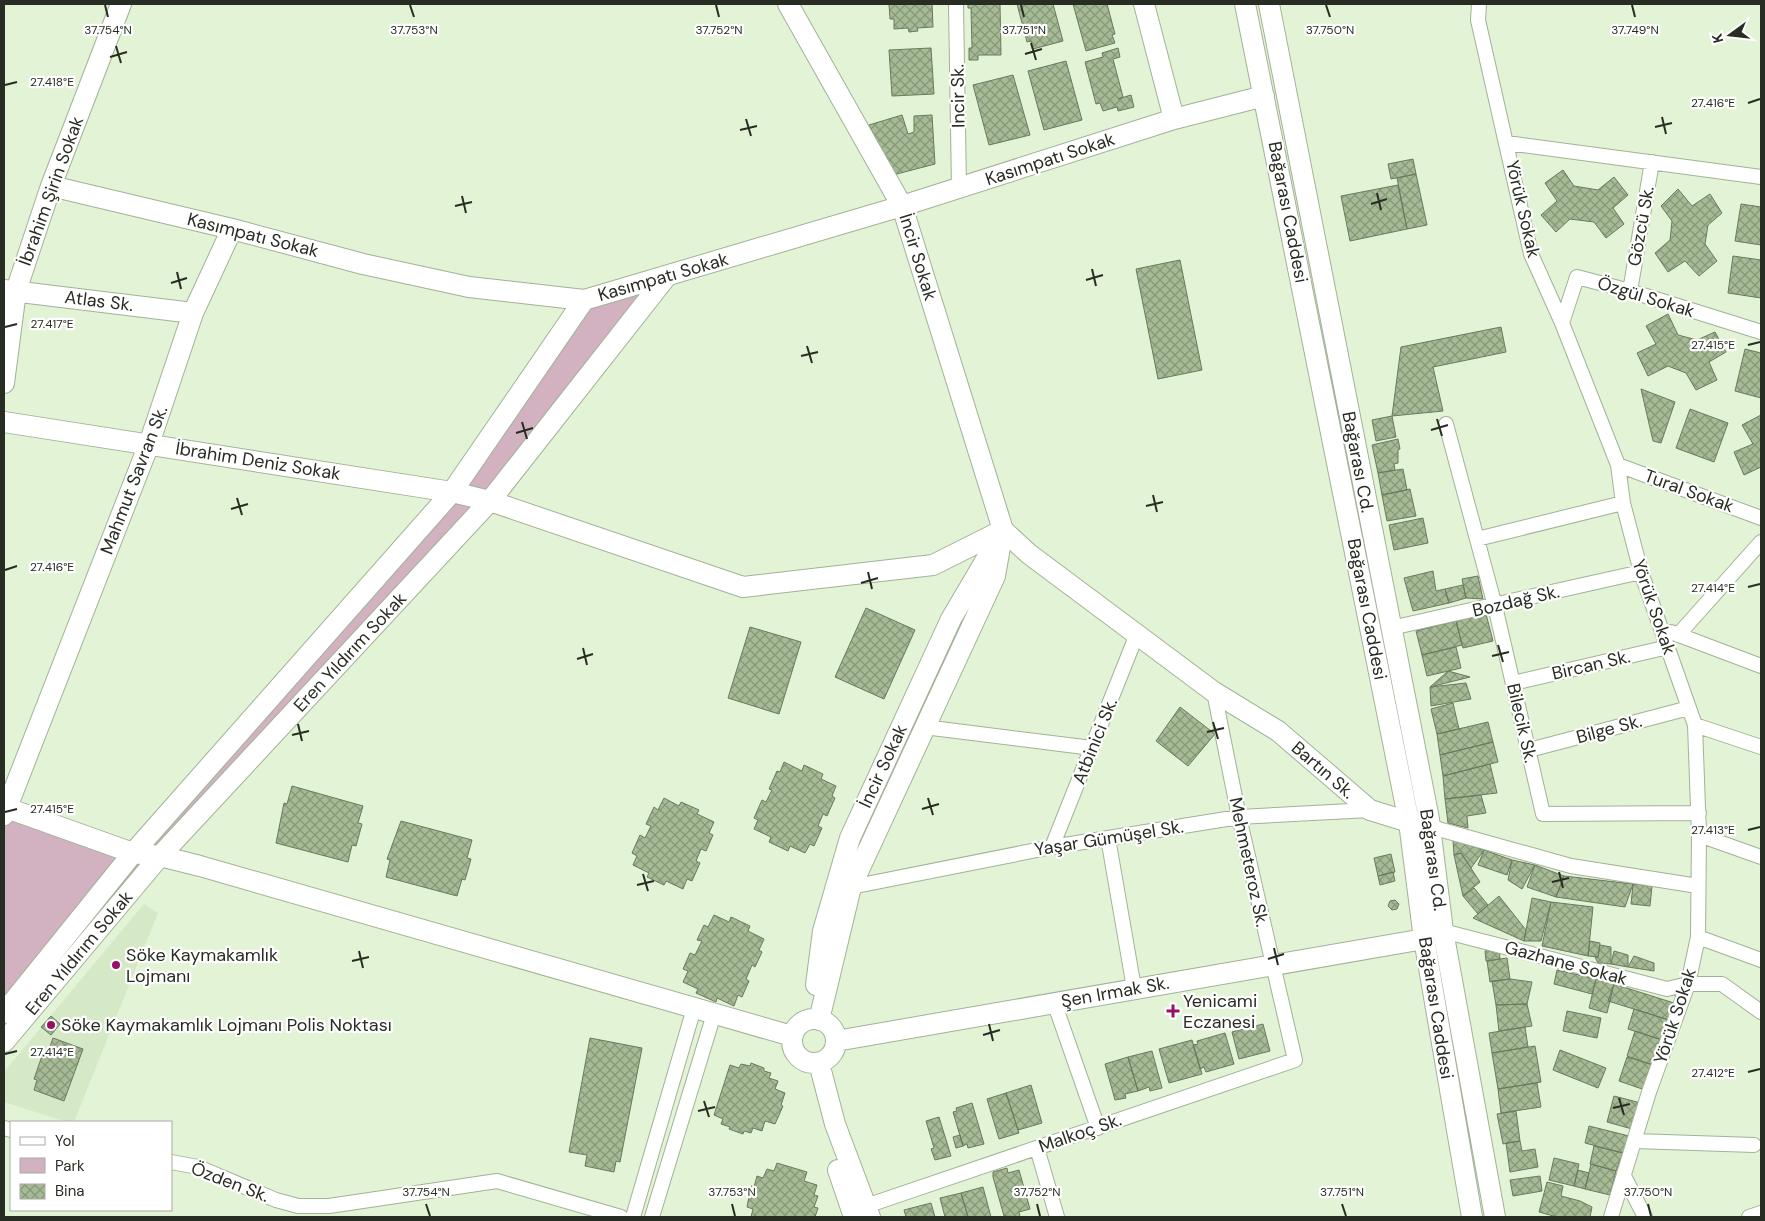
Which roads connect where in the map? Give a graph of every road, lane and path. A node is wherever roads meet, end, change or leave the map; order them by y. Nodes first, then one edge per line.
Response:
1 (121, 4) edge
2 (788, 4) edge
3 (956, 4) edge
4 (1144, 4) edge
5 (1245, 4) edge
6 (1269, 4) edge
7 (1479, 4) edge
8 (1264, 96) junction
9 (1174, 119) junction
10 (1508, 143) junction
11 (1652, 162) junction
12 (1761, 177) edge
13 (50, 186) junction
14 (959, 188) junction
15 (902, 206) junction
16 (232, 229) junction
17 (666, 277) junction
18 (10, 290) edge
19 (1630, 291) junction
20 (584, 300) junction
21 (193, 313) junction
22 (1562, 323) junction
23 (1761, 332) edge
24 (4, 384) edge
25 (4, 422) edge
26 (1446, 424) dead end
27 (149, 444) junction
28 (1618, 465) junction
29 (452, 492) junction
30 (490, 501) junction
31 (1623, 503) junction
32 (1761, 518) edge
33 (1003, 530) junction
34 (1477, 539) junction
35 (1761, 542) edge
36 (1641, 572) junction
37 (1495, 606) junction
38 (1391, 628) junction
39 (1662, 629) junction
40 (1138, 634) junction
41 (1678, 635) junction
42 (1668, 647) junction
43 (1761, 666) edge
44 (1513, 683) junction
45 (1214, 692) junction
46 (1690, 708) junction
47 (1695, 725) junction
48 (924, 727) junction
49 (1761, 747) edge
50 (1092, 748) junction
51 (1528, 750) junction
52 (5, 810) edge
53 (1370, 810) junction
54 (1698, 813) junction
55 (1239, 817) junction
56 (1408, 822) junction
57 (1430, 827) junction
58 (1699, 835) junction
59 (1108, 838) junction
60 (1052, 847) junction
61 (133, 853) junction
62 (160, 856) junction
63 (1761, 857) edge
64 (1698, 886) junction
65 (851, 887) junction
66 (1443, 931) junction
67 (1698, 937) junction
68 (1424, 939) junction
69 (1761, 960) edge
70 (1272, 964) junction
71 (1688, 984) junction
72 (1134, 988) junction
73 (1054, 1002) junction
74 (694, 1008) junction
75 (1761, 1012) edge
76 (4, 1013) edge
77 (714, 1014) junction
78 (816, 1020) junction
79 (792, 1036) junction
80 (836, 1041) junction
81 (4, 1042) edge
82 (1295, 1060) joint
83 (815, 1063) junction
84 (1098, 1128) junction
85 (1635, 1142) junction
86 (1754, 1145) dead end
87 (1037, 1148) junction
88 (172, 1162) edge
89 (1625, 1178) junction
90 (863, 1213) edge
91 (1761, 1213) edge
92 (621, 1217) edge
93 (633, 1217) edge
94 (652, 1217) edge
95 (1057, 1217) edge
96 (1472, 1217) edge
97 (1495, 1217) edge
98 (1611, 1217) edge
99 (1645, 1217) edge
100 (1749, 1217) edge

1 - 13 main road, İbrahim Şirin Sokak
2 - 15 main road, İncir Sokak
3 - 14 street, Incir Sk.
4 - 9 main road
5 - 8 main road, Bağarası Caddesi
6 - 38 main road, Bağarası Cd.
7 - 10 street, Yörük Sokak
8 - 9 main road, Kasımpatı Sokak
8 - 56 main road, Bağarası Caddesi
9 - 14 main road, Kasımpatı Sokak
10 - 11 street
10 - 22 street, Yörük Sokak
11 - 12 street
11 - 19 street, Gözcü Sk.
13 - 16 main road, Kasımpatı Sokak
13 - 18 main road, İbrahim Şirin Sokak
14 - 15 main road, Kasımpatı Sokak
15 - 17 main road, Kasımpatı Sokak
15 - 33 main road, İncir Sokak
16 - 20 main road, Kasımpatı Sokak
16 - 21 main road, Mahmut Savran Sk.
17 - 20 main road, Kasımpatı Sokak
17 - 30 main road, Eren Yıldırım Sokak
18 - 21 main road, Atlas Sk.
18 - 24 main road, İbrahim Şirin Sokak
19 - 22 street, Özgül Sokak
19 - 23 street, Özgül Sokak
20 - 29 main road, Eren Yıldırım Sokak
21 - 27 main road, Mahmut Savran Sk.
22 - 28 street, Yörük Sokak
25 - 27 main road, İbrahim Deniz Sokak
26 - 34 street, Bilecik Sk.
27 - 29 main road, İbrahim Deniz Sokak
27 - 52 main road, Mahmut Savran Sk.
28 - 31 street, Yörük Sokak
28 - 32 street, Tural Sokak
29 - 30 main road, İbrahim Deniz Sokak
29 - 61 main road, Eren Yıldırım Sokak
30 - 33 main road, İbrahim Deniz Sokak
30 - 62 main road, Eren Yıldırım Sokak
31 - 34 street
31 - 36 street, Yörük Sokak
33 - 40 main road, Bartın Sk.
33 - 48 main road, İncir Sokak
33 - 78 main road, İncir Sokak
34 - 37 street, Bilecik Sk.
35 - 41 street
36 - 37 street, Bozdağ Sk.
36 - 39 street, Yörük Sokak
37 - 38 street, Bozdağ Sk.
37 - 44 street, Bilecik Sk.
38 - 57 main road, Bağarası Cd.
39 - 41 street
39 - 42 street, Yörük Sokak
40 - 45 main road, Bartın Sk.
40 - 50 street, Atbinici Sk.
41 - 43 street
42 - 44 street, Bircan Sk.
42 - 46 street, Yörük Sokak
44 - 51 street, Bilecik Sk.
45 - 53 main road, Bartın Sk.
45 - 55 street, Mehmeteroz Sk.
46 - 47 street, Yörük Sokak
46 - 51 street, Bilge Sk.
47 - 49 street
47 - 54 street, Yörük Sokak
48 - 50 street
48 - 65 main road, İncir Sokak
50 - 60 street, Atbinici Sk.
51 - 54 street, Bilecik Sk.
52 - 61 main road
53 - 55 street, Yaşar Gümüşel Sk.
53 - 56 main road, Bartın Sk.
54 - 58 street, Yörük Sokak
55 - 59 street, Yaşar Gümüşel Sk.
55 - 70 street, Mehmeteroz Sk.
56 - 57 street, Bartın Sk.
56 - 68 main road, Bağarası Caddesi
57 - 64 street, Bartın Sk.
57 - 66 main road, Bağarası Cd.
58 - 63 street
58 - 64 street, Yörük Sokak
59 - 60 street, Yaşar Gümüşel Sk.
59 - 72 street
60 - 65 street, Yaşar Gümüşel Sk.
61 - 62 main road
61 - 76 main road, Eren Yıldırım Sokak
62 - 74 main road
62 - 81 main road, Eren Yıldırım Sokak
64 - 67 street, Yörük Sokak
65 - 78 main road, İncir Sokak
66 - 71 street, Gazhane Sokak
66 - 97 main road, Bağarası Cd.
67 - 69 street
67 - 71 street, Yörük Sokak
68 - 70 main road, Şen Irmak Sk.
68 - 96 main road, Bağarası Caddesi
70 - 72 main road, Şen Irmak Sk.
70 - 82 street, Mehmeteroz Sk.
71 - 75 street, Gazhane Sokak
71 - 85 street, Yörük Sokak
72 - 73 main road, Şen Irmak Sk.
73 - 80 main road, Şen Irmak Sk.
73 - 84 street
74 - 77 main road
74 - 93 street
77 - 79 main road
77 - 94 street
78 - 79 main road
78 - 80 main road
79 - 83 main road
80 - 83 main road
82 - 84 street, Malkoç Sk.
83 - 90 main road
84 - 87 street, Malkoç Sk.
85 - 86 street
85 - 89 street, Yörük Sokak
87 - 90 street, Malkoç Sk.
87 - 95 street
88 - 92 street, Özden Sk.
89 - 98 street, Yörük Sokak
89 - 99 street
91 - 100 street

